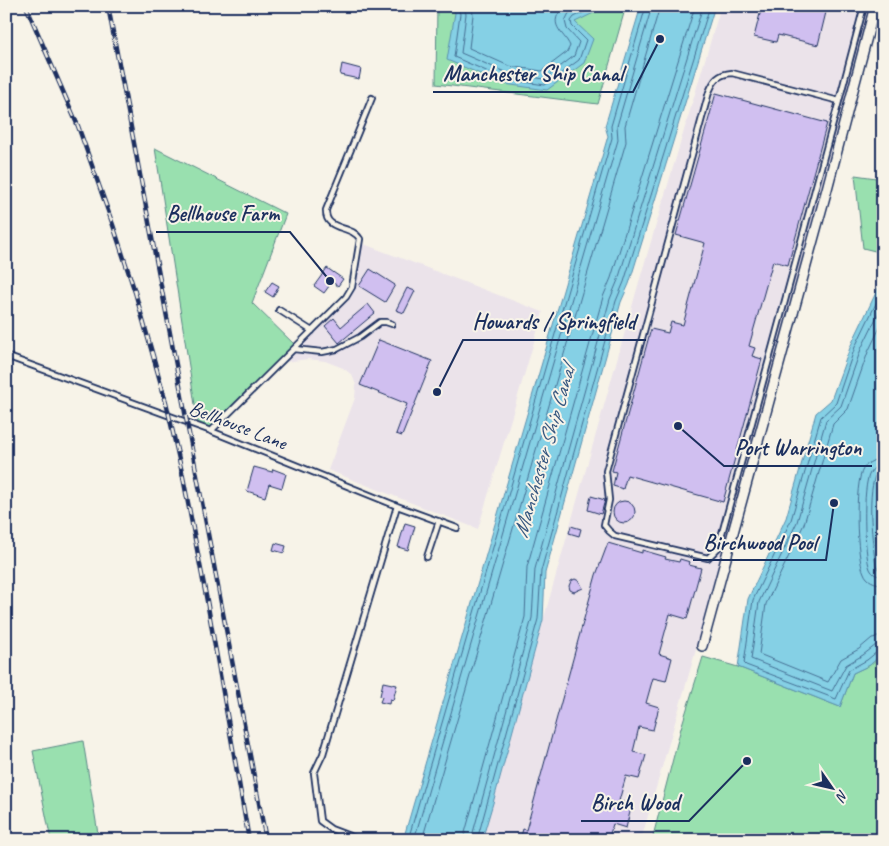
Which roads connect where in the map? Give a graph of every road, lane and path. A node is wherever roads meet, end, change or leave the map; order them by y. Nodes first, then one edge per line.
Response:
1 (864, 6) edge
2 (875, 6) edge
3 (372, 98) dead end
4 (840, 101) junction
5 (279, 310) dead end
6 (392, 324) dead end
7 (312, 331) junction
8 (294, 349) junction
9 (6, 356) edge
10 (211, 431) junction
11 (397, 506) junction
12 (439, 521) junction
13 (456, 528) dead end
14 (427, 557) dead end
15 (702, 646) dead end
16 (360, 840) edge

1 - 4 lane
2 - 15 street
3 - 7 lane
4 - 4 lane
5 - 7 lane
6 - 8 lane
7 - 8 lane
8 - 10 lane
9 - 10 lane, Bellhouse Lane
10 - 11 lane, Bellhouse Lane
11 - 12 lane, Bellhouse Lane
11 - 16 lane
12 - 13 lane, Bellhouse Lane
12 - 14 lane

